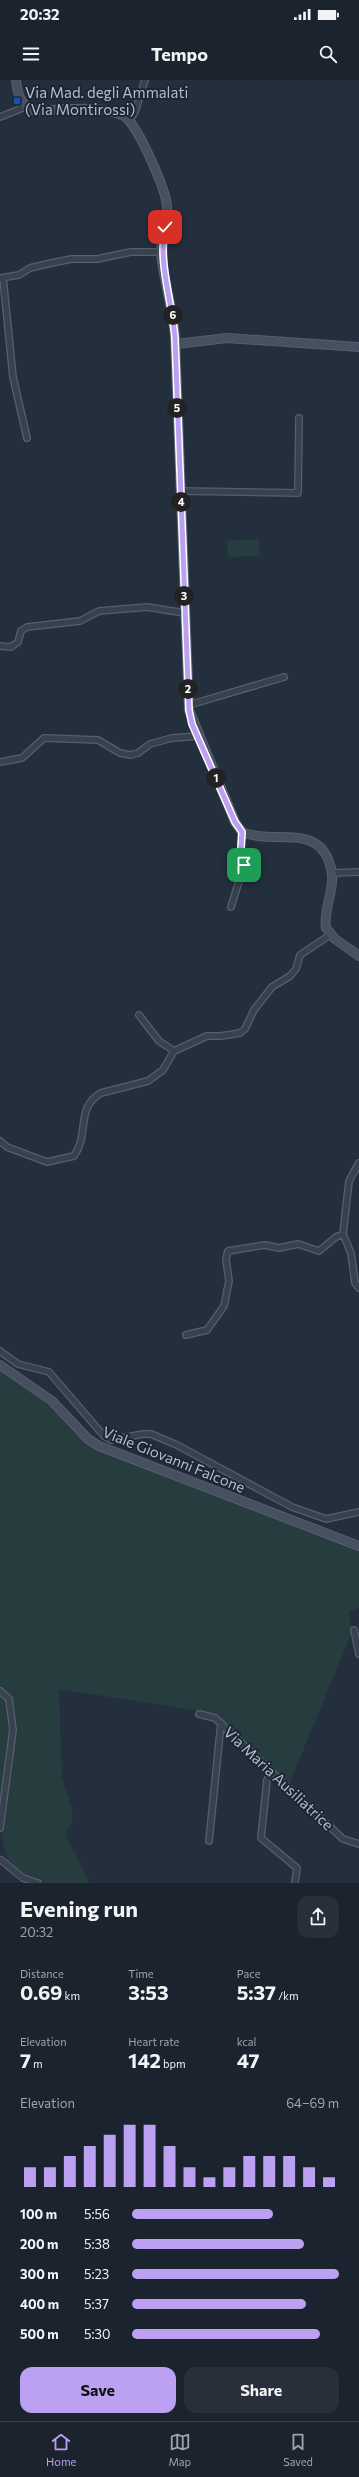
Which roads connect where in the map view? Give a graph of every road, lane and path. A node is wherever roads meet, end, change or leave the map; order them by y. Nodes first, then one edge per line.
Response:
1 (16, 80) edge
2 (146, 80) edge
3 (25, 106) junction
4 (0, 117) edge
5 (130, 120) junction
6 (161, 252) junction
7 (2, 278) edge
8 (176, 344) junction
9 (359, 347) edge
10 (299, 418) dead end
11 (27, 438) dead end
12 (180, 491) junction
13 (185, 613) junction
14 (0, 646) edge
15 (284, 677) dead end
16 (188, 705) junction
17 (198, 736) junction
18 (0, 762) edge
19 (242, 832) junction
20 (359, 872) edge
21 (332, 873) junction
22 (231, 908) dead end
23 (330, 935) junction
24 (359, 956) edge
25 (139, 1015) dead end
26 (174, 1051) junction
27 (0, 1142) edge
28 (359, 1163) edge
29 (343, 1234) junction
30 (359, 1288) edge
31 (186, 1335) dead end
32 (0, 1351) edge
33 (0, 1365) edge
34 (359, 1512) edge
35 (359, 1546) edge
36 (354, 1630) dead end
37 (359, 1654) edge
38 (0, 1691) edge
39 (199, 1714) dead end
40 (221, 1723) junction
41 (271, 1771) junction
42 (0, 1828) edge
43 (209, 1841) dead end
44 (359, 1844) edge
45 (0, 1856) edge
46 (0, 1861) edge
47 (38, 1883) edge
48 (295, 1883) edge

1 - 3 street
2 - 5 street
3 - 4 street
3 - 5 street
5 - 6 street
6 - 7 street
6 - 8 street
7 - 11 street
8 - 9 street
8 - 12 street
10 - 12 street
12 - 13 street
13 - 14 street
13 - 16 street
15 - 16 street
16 - 17 street
17 - 18 street
17 - 19 street
19 - 21 street
19 - 22 street
20 - 21 street
21 - 23 street
23 - 24 street
23 - 26 street
25 - 26 street
26 - 27 street
28 - 29 street
29 - 30 street
29 - 31 street
32 - 34 street
33 - 35 street, Viale Giovanni Falcone
36 - 37 street
38 - 42 street
39 - 40 street, Via Maria Ausiliatrice
40 - 41 street, Via Maria Ausiliatrice
40 - 43 street
41 - 44 street, Via Maria Ausiliatrice
41 - 48 street
45 - 46 street
46 - 47 street

